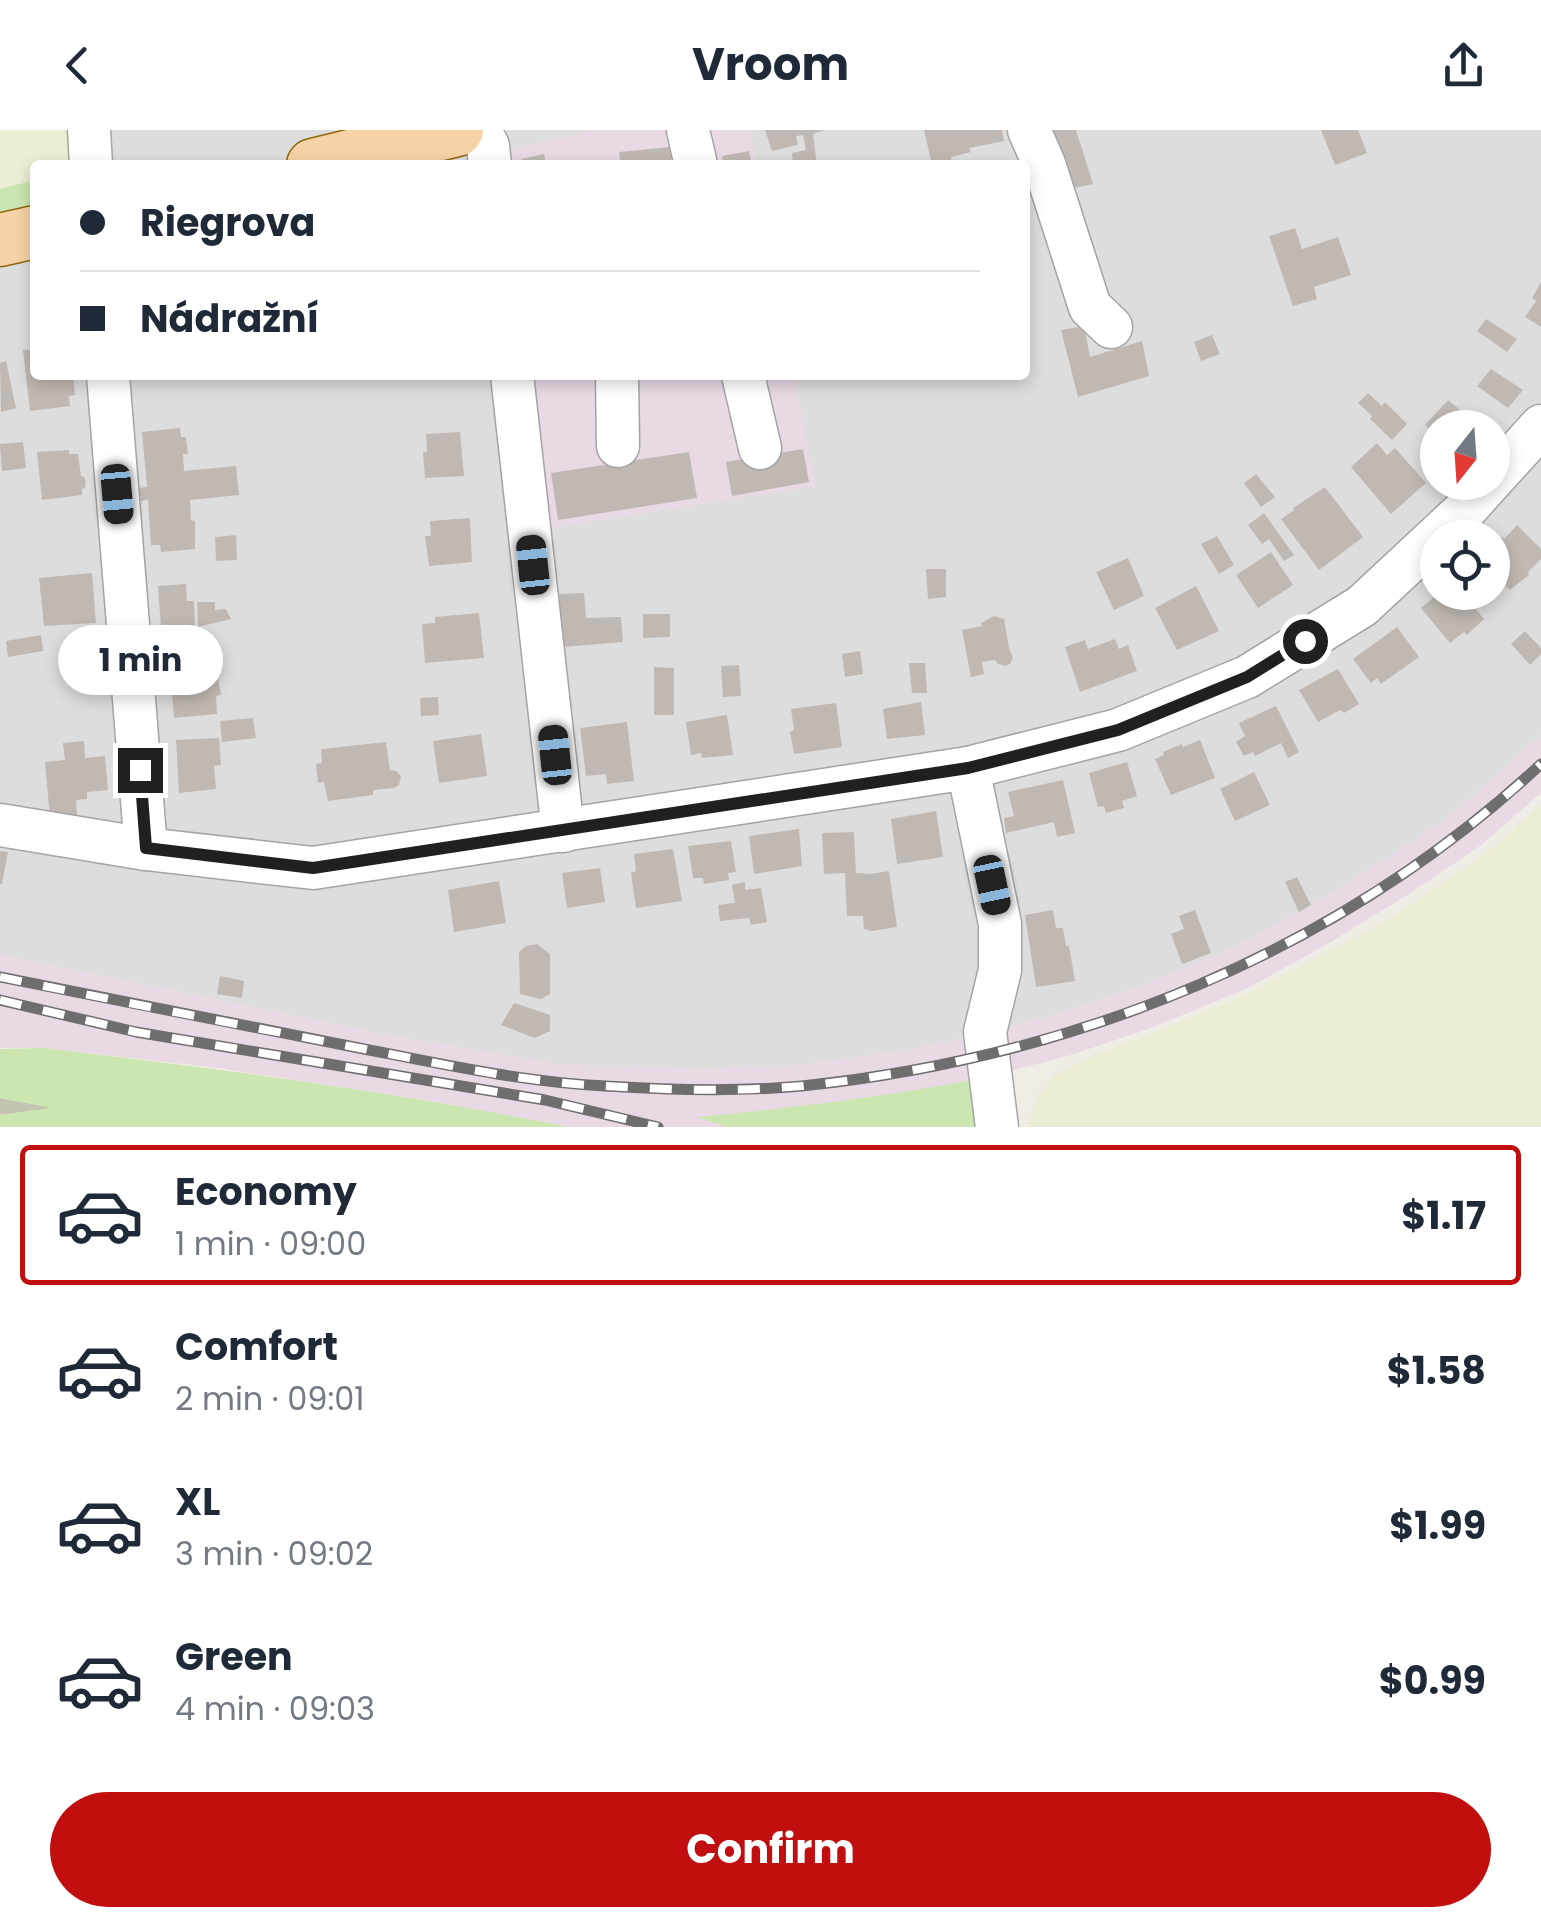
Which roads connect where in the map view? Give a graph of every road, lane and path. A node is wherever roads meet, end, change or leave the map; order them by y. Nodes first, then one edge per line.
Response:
1 (89, 130) edge
2 (457, 130) edge
3 (479, 130) edge
4 (688, 130) edge
5 (1028, 130) edge
6 (91, 160) edge
7 (334, 160) edge
8 (489, 160) edge
9 (695, 160) edge
10 (30, 233) edge
11 (0, 240) edge
12 (1110, 326) dead end
13 (108, 380) edge
14 (513, 380) edge
15 (616, 380) edge
16 (744, 380) edge
17 (1541, 426) edge
18 (618, 446) dead end
19 (760, 448) dead end
20 (1510, 460) edge
21 (1474, 500) edge
22 (968, 768) junction
23 (0, 824) edge
24 (564, 831) junction
25 (146, 848) junction
26 (996, 1127) edge

1 - 6 street
2 - 7 main road
3 - 8 street
4 - 9 street
5 - 12 street
10 - 11 main road
13 - 25 street
14 - 24 street
15 - 18 street
16 - 19 street
17 - 20 street
21 - 22 street
22 - 24 street
22 - 26 street
23 - 25 street
24 - 25 street

